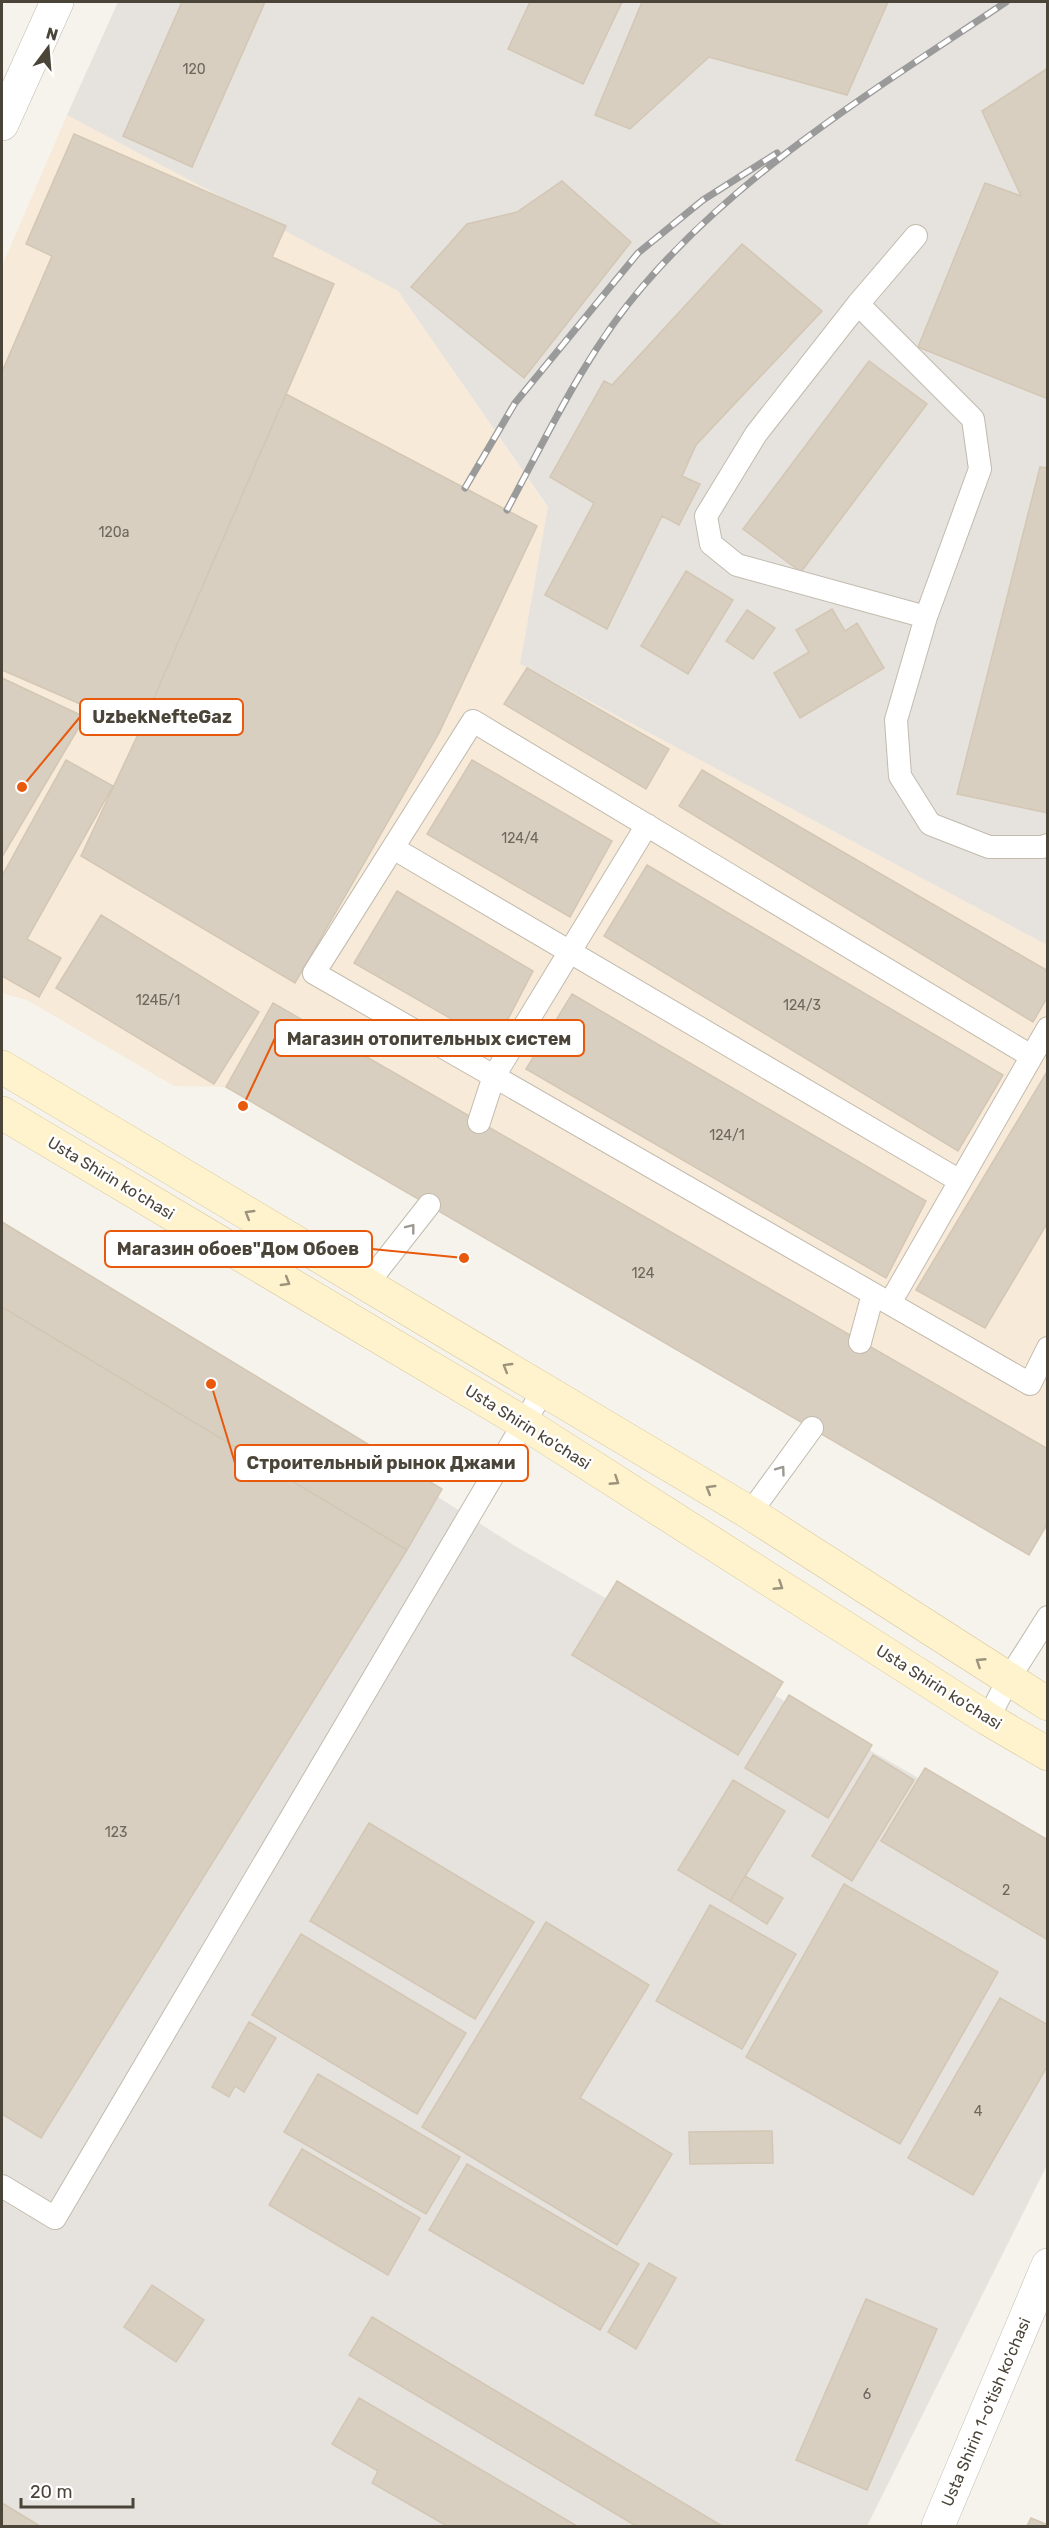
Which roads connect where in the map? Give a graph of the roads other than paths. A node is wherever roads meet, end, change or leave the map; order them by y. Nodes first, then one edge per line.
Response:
1 (57, 2) edge
2 (2, 124) edge
3 (916, 236) dead end
4 (858, 304) junction
5 (926, 617) junction
6 (647, 825) junction
7 (1047, 845) edge
8 (393, 848) junction
9 (569, 952) junction
10 (1047, 1028) edge
11 (1031, 1056) junction
12 (2, 1067) edge
13 (494, 1076) junction
14 (2, 1113) edge
15 (479, 1122) dead end
16 (960, 1181) junction
17 (429, 1205) dead end
18 (367, 1284) junction
19 (882, 1298) junction
20 (860, 1342) dead end
21 (1047, 1348) edge
22 (1038, 1387) edge
23 (544, 1389) junction
24 (524, 1423) junction
25 (812, 1428) dead end
26 (750, 1513) junction
27 (1047, 1617) edge
28 (1008, 1680) junction
29 (1047, 1704) edge
30 (988, 1719) junction
31 (1047, 1754) edge
32 (2, 2186) edge
33 (1047, 2265) edge
34 (938, 2526) edge

1 - 2 street
3 - 4 lane
4 - 5 lane
4 - 5 lane
5 - 7 lane
6 - 8 lane
6 - 9 lane
6 - 11 lane
8 - 9 lane
8 - 13 lane
9 - 13 lane
9 - 16 lane
10 - 11 lane
11 - 16 lane
18 -> 12 main road
13 - 15 lane
13 - 19 lane
14 -> 24 main road, Usta Shirin ko'chasi
16 - 19 lane
18 -> 17 lane
23 -> 18 main road
19 - 20 lane
19 - 22 lane
21 - 22 lane
23 - 24 lane
26 -> 23 main road
24 -> 30 main road, Usta Shirin ko'chasi
24 - 32 lane
26 -> 25 lane
28 -> 26 main road
27 - 28 lane
28 - 29 main road
28 - 30 lane
30 - 31 main road, Usta Shirin ko'chasi
33 - 34 street, Usta Shirin 1-o'tish ko'chasi

